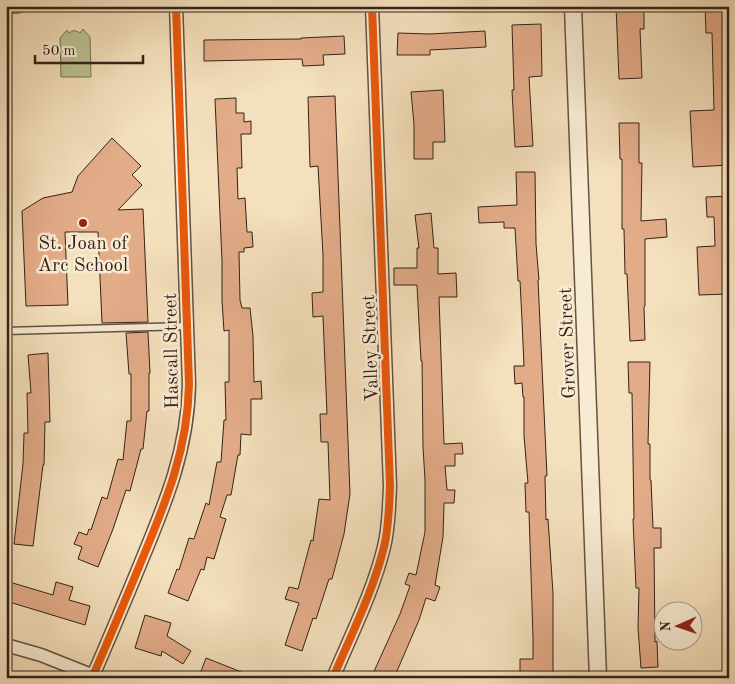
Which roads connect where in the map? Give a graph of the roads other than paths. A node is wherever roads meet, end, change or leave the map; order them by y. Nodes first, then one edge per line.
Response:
1 (19, 6) edge
2 (176, 6) edge
3 (372, 6) edge
4 (573, 6) edge
5 (6, 7) edge
6 (187, 326) junction
7 (6, 331) edge
8 (6, 645) edge
9 (95, 677) edge
10 (333, 678) edge
11 (598, 678) edge

1 - 5 street
2 - 6 street, Hascall Street
3 - 10 street, Valley Street
4 - 11 street, Grover Street
6 - 7 lane
6 - 9 street, Hascall Street
8 - 9 street

